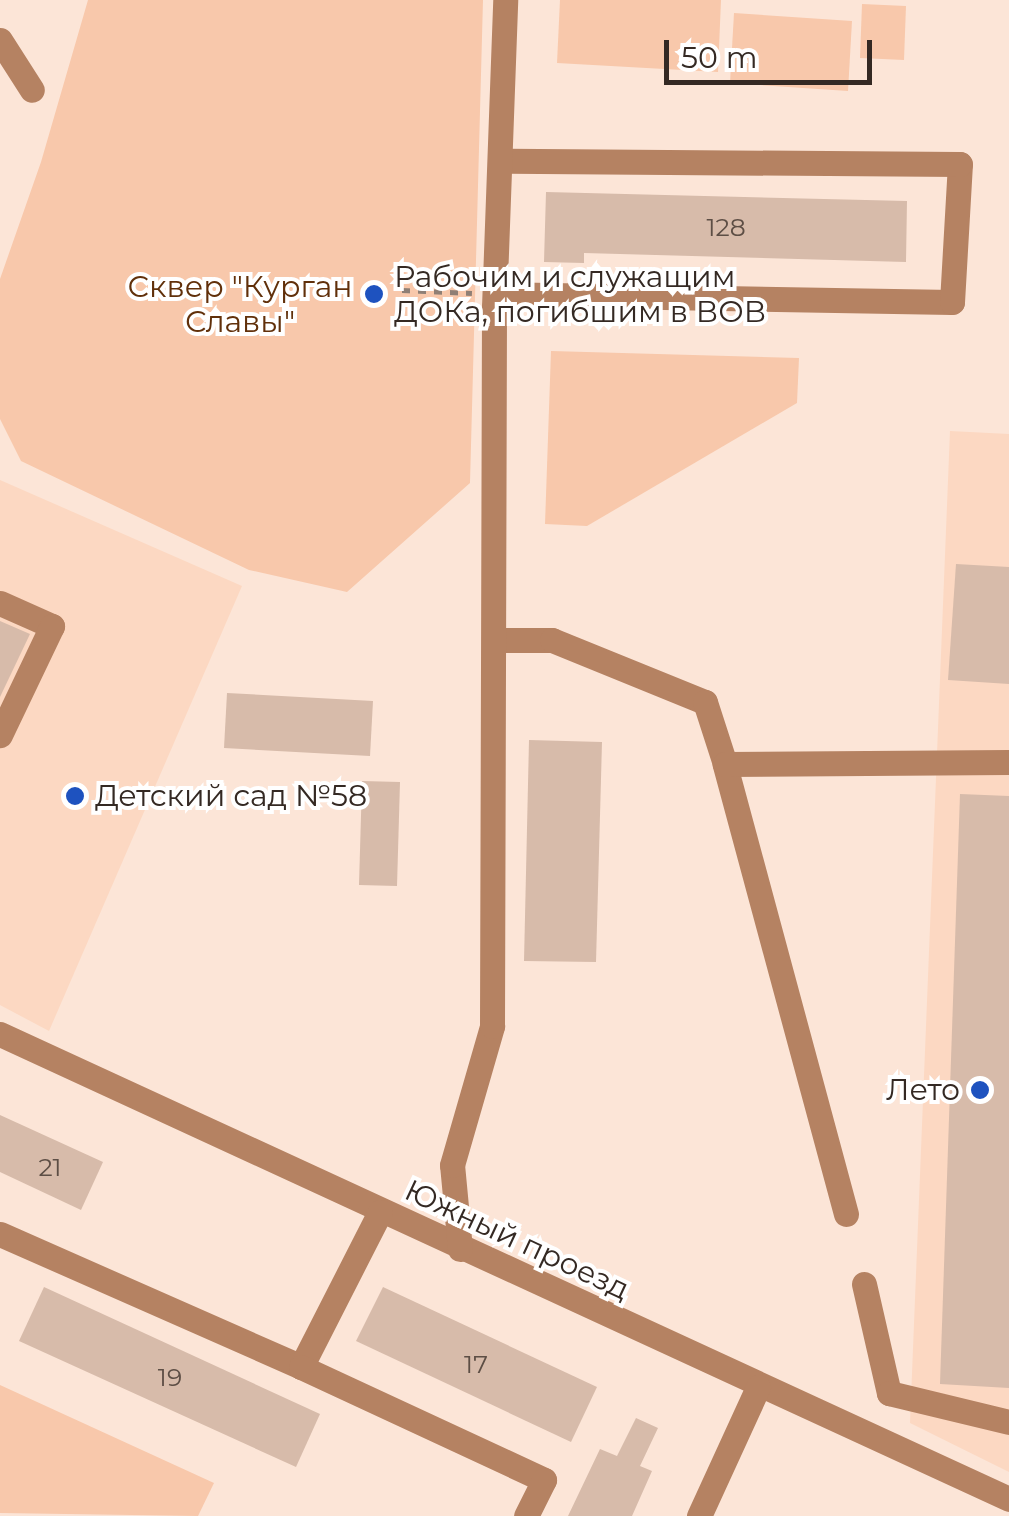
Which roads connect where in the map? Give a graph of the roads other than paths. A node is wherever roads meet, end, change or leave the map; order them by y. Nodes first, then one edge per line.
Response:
1 (505, 0) edge
2 (0, 40) edge
3 (32, 90) dead end
4 (500, 161) junction
5 (495, 294) junction
6 (0, 603) edge
7 (494, 640) junction
8 (0, 735) edge
9 (1009, 762) edge
10 (725, 764) junction
11 (0, 1034) edge
12 (380, 1212) junction
13 (846, 1214) dead end
14 (0, 1234) edge
15 (460, 1249) junction
16 (864, 1284) dead end
17 (300, 1366) junction
18 (758, 1387) junction
19 (1005, 1418) edge
20 (1009, 1499) edge
21 (526, 1516) edge
22 (699, 1516) edge

1 - 4 street
2 - 3 street
4 - 5 street
4 - 5 street
5 - 7 street
6 - 8 street
7 - 10 street
7 - 15 street
9 - 10 street
10 - 13 street
11 - 12 street, Южный проезд
12 - 15 street, Южный проезд
12 - 17 street
14 - 17 street
15 - 18 street, Южный проезд
16 - 19 street
17 - 21 street
18 - 20 street, Южный проезд
18 - 22 street

